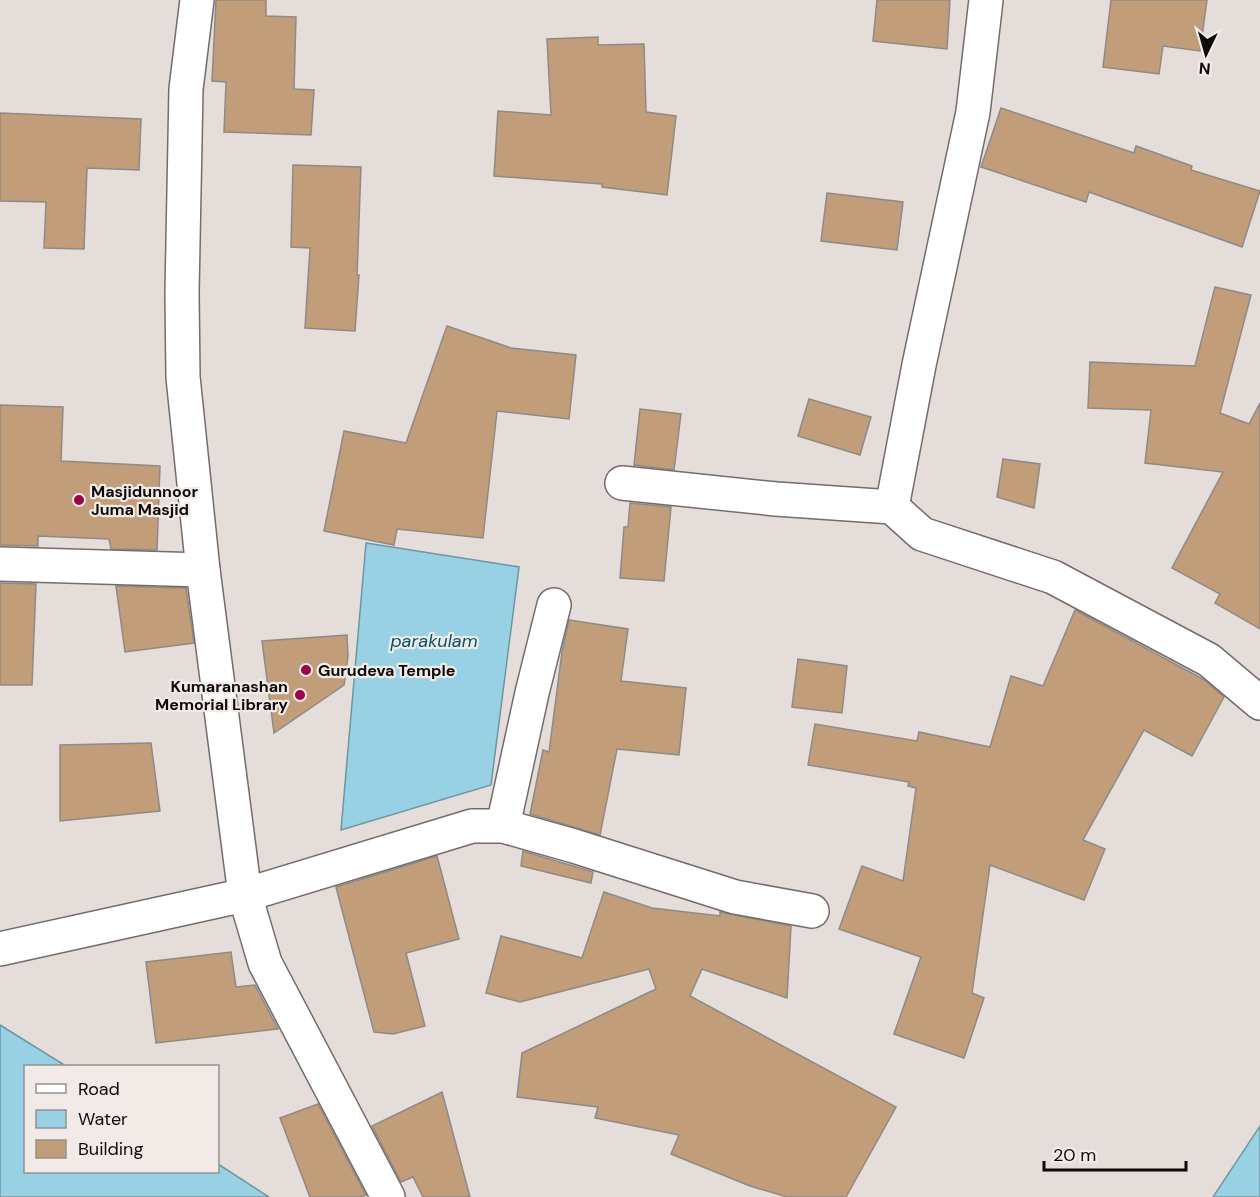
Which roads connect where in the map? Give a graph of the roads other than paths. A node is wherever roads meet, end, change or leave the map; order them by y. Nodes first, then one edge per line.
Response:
1 (197, 0) edge
2 (986, 0) edge
3 (622, 483) dead end
4 (892, 507) junction
5 (0, 564) edge
6 (202, 570) junction
7 (555, 605) dead end
8 (1260, 703) edge
9 (503, 826) junction
10 (245, 895) junction
11 (812, 911) dead end
12 (0, 949) edge
13 (388, 1197) edge

1 - 6 street
2 - 4 street
3 - 4 street
4 - 8 street
5 - 6 street
6 - 10 street
7 - 9 street
9 - 10 street
9 - 11 street
10 - 12 street
10 - 13 street

